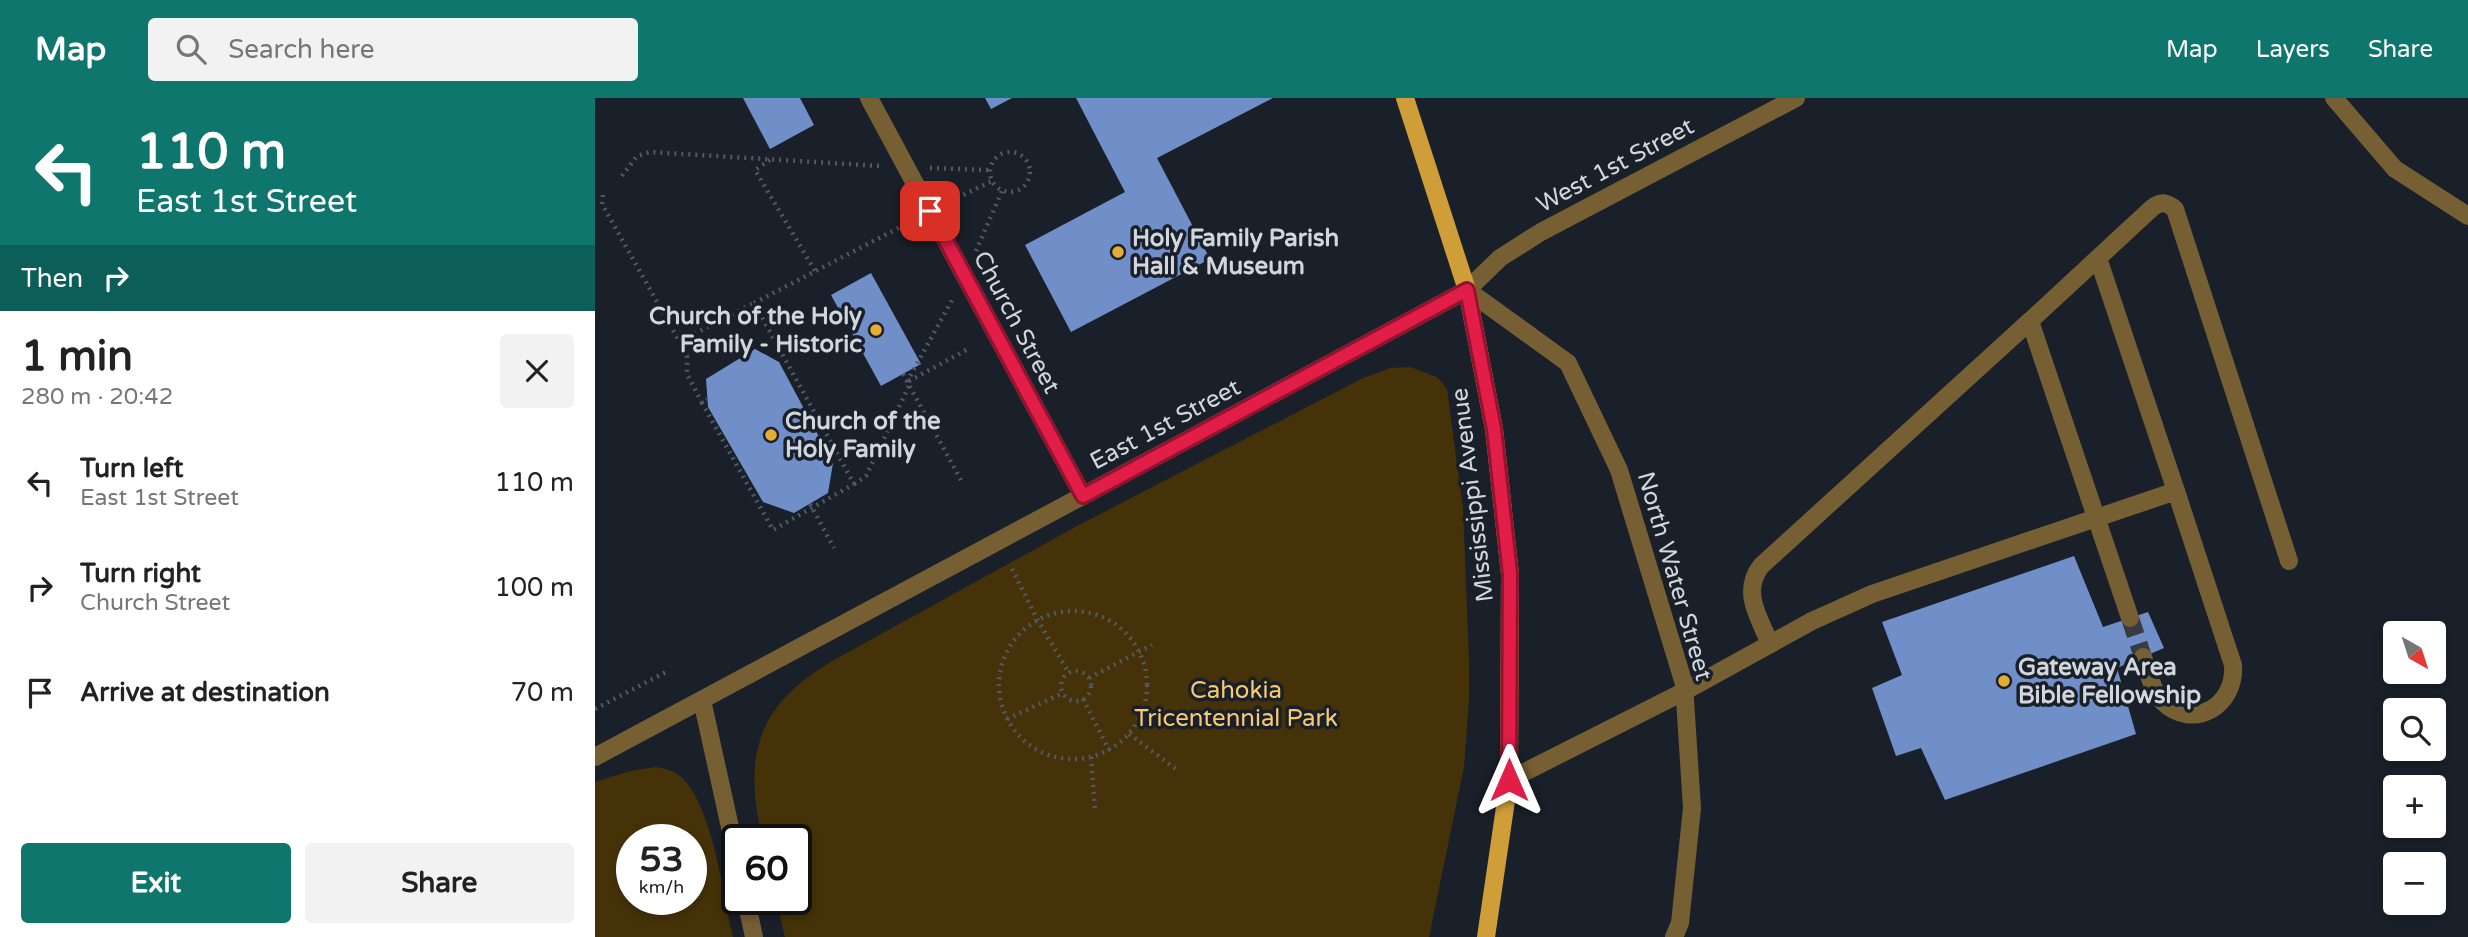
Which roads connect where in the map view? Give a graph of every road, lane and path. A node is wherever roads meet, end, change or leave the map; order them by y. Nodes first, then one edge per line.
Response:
1 (869, 98) edge
2 (1405, 98) edge
3 (1796, 98) edge
4 (2334, 98) edge
5 (770, 160) junction
6 (906, 167) junction
7 (990, 170) junction
8 (622, 176) dead end
9 (992, 181) junction
10 (1002, 191) junction
11 (603, 195) dead end
12 (930, 211) junction
13 (2468, 216) edge
14 (2098, 258) junction
15 (815, 271) junction
16 (965, 276) junction
17 (1467, 290) junction
18 (754, 303) junction
19 (2030, 321) junction
20 (679, 342) junction
21 (970, 348) dead end
22 (903, 374) dead end
23 (908, 384) junction
24 (707, 399) dead end
25 (702, 403) junction
26 (962, 482) dead end
27 (854, 484) junction
28 (2176, 491) junction
29 (1083, 496) junction
30 (811, 506) junction
31 (2097, 518) junction
32 (834, 548) dead end
33 (2289, 561) dead end
34 (1012, 569) dead end
35 (2130, 618) tunnel mouth
36 (1038, 621) junction
37 (1770, 644) junction
38 (1152, 645) dead end
39 (1138, 652) junction
40 (2143, 657) tunnel mouth
41 (666, 672) dead end
42 (1069, 673) junction
43 (1089, 678) junction
44 (1685, 691) junction
45 (1063, 693) junction
46 (1083, 699) junction
47 (702, 700) junction
48 (595, 709) edge
49 (1007, 719) junction
50 (1129, 734) junction
51 (1109, 750) junction
52 (595, 757) edge
53 (1091, 757) junction
54 (1176, 769) dead end
55 (1509, 780) junction
56 (1095, 808) dead end
57 (729, 824) edge
58 (749, 915) edge
59 (754, 937) edge
60 (1486, 937) edge
61 (1674, 937) edge

1 - 6 street, Church Street
2 - 17 main road, Mississippi Avenue
3 - 17 street, West 1st Street
4 - 13 street
5 - 6 path
5 - 8 path
5 - 15 path
6 - 7 path
6 - 12 street, Church Street
7 - 9 path
7 - 10 path
9 - 10 path
9 - 12 path
10 - 16 path
11 - 20 path
12 - 15 path
12 - 16 street, Church Street
14 - 19 street
14 - 28 street
14 - 33 street
15 - 18 path
16 - 23 path
16 - 29 street, Church Street
17 - 29 street, East 1st Street
17 - 44 street, North Water Street
17 - 55 main road, Mississippi Avenue
18 - 20 path
18 - 27 path
19 - 31 street
19 - 37 street
20 - 25 path
21 - 23 path
22 - 23 path
23 - 26 path
23 - 27 path
24 - 25 path
25 - 30 path
27 - 30 path
28 - 31 street
28 - 40 street
29 - 47 street, East 1st Street
30 - 32 path
31 - 35 street
31 - 37 street
34 - 36 path
36 - 39 path
36 - 42 path
36 - 49 path
37 - 44 street
38 - 39 path
39 - 43 path
39 - 50 path
41 - 48 path
42 - 43 path
42 - 45 path
43 - 46 path
44 - 55 street
44 - 61 street, North Water Street
45 - 46 path
45 - 49 path
46 - 51 path
47 - 52 street, East 1st Street
47 - 57 street
49 - 53 path
50 - 51 path
50 - 54 path
51 - 53 path
53 - 56 path
55 - 60 main road, Mississippi Avenue
58 - 59 street

